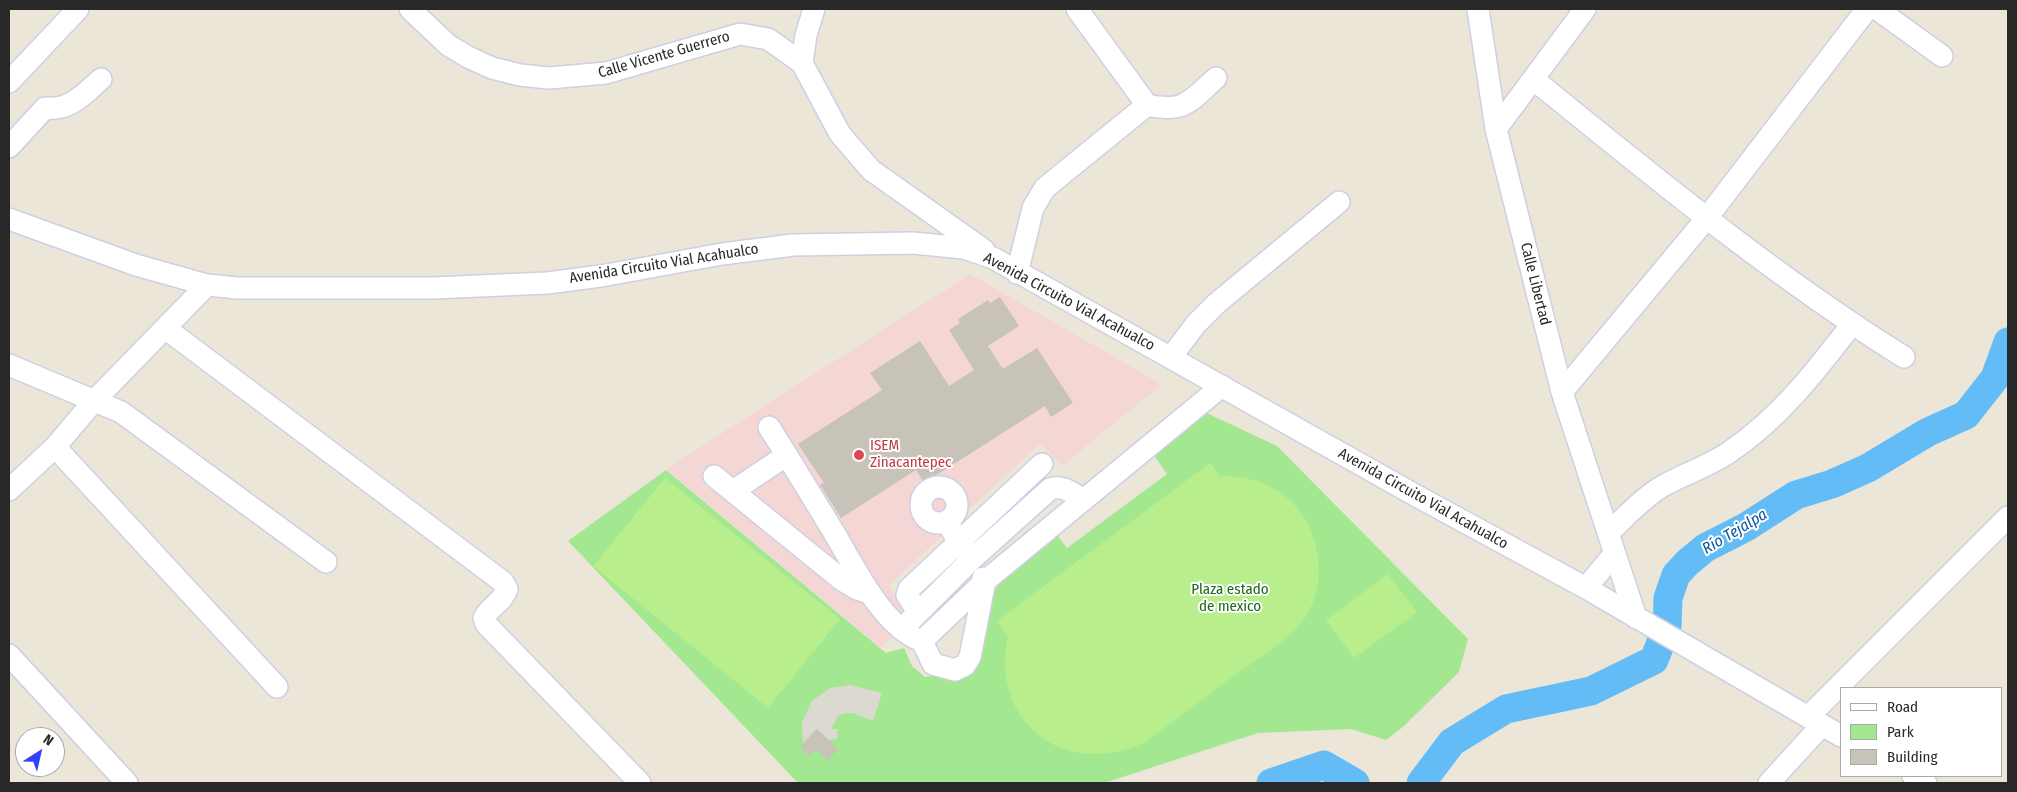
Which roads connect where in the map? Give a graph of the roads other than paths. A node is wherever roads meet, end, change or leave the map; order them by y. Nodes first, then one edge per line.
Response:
1 (78, 9) edge
2 (410, 9) edge
3 (1077, 9) edge
4 (1478, 9) edge
5 (1585, 9) edge
6 (1867, 9) edge
7 (1877, 9) edge
8 (818, 11) edge
9 (1942, 56) dead end
10 (802, 63) junction
11 (1216, 78) dead end
12 (101, 79) dead end
13 (1533, 79) junction
14 (9, 82) edge
15 (1147, 105) junction
16 (1496, 129) junction
17 (9, 148) edge
18 (1339, 202) dead end
19 (9, 218) edge
20 (1706, 219) junction
21 (993, 258) junction
22 (1018, 273) junction
23 (207, 285) junction
24 (1852, 324) junction
25 (166, 328) junction
26 (1171, 357) junction
27 (1904, 357) dead end
28 (9, 365) edge
29 (1222, 386) junction
30 (1562, 392) junction
31 (93, 402) junction
32 (769, 428) dead end
33 (55, 446) junction
34 (787, 455) junction
35 (1042, 464) dead end
36 (714, 476) dead end
37 (9, 490) edge
38 (733, 491) junction
39 (1084, 500) junction
40 (2008, 517) edge
41 (930, 522) dead end
42 (959, 542) junction
43 (1611, 543) junction
44 (971, 560) junction
45 (326, 562) dead end
46 (985, 581) junction
47 (1586, 588) junction
48 (870, 593) junction
49 (918, 612) junction
50 (1643, 622) junction
51 (902, 629) junction
52 (922, 642) junction
53 (9, 654) edge
54 (277, 686) dead end
55 (1847, 687) edge
56 (1840, 695) edge
57 (1815, 721) junction
58 (1840, 735) edge
59 (1915, 777) edge
60 (127, 782) edge
61 (640, 783) edge
62 (1769, 783) edge
63 (1926, 783) edge

1 - 14 street
2 - 10 street, Calle Vicente Guerrero
3 - 15 street
4 - 16 street, Calle Libertad
5 - 13 street
6 - 20 street
7 - 9 street
8 - 10 street
10 - 21 street, Calle Vicente Guerrero
11 - 15 street
12 - 17 street
13 - 16 street
13 - 20 street
15 - 22 street
16 - 30 street, Calle Libertad
18 - 26 street
19 - 23 street, Avenida Circuito Vial Acahualco
20 - 24 street
20 - 30 street
21 - 22 street, Avenida Circuito Vial Acahualco
21 - 23 street, Avenida Circuito Vial Acahualco
22 - 26 street, Avenida Circuito Vial Acahualco
23 - 25 street
24 - 27 street
24 - 43 street
25 - 31 street
25 - 61 street
26 - 29 street, Avenida Circuito Vial Acahualco
28 - 31 street
29 - 39 street
29 - 47 street, Avenida Circuito Vial Acahualco
30 - 43 street, Calle Libertad
31 - 33 street
31 - 45 street
32 - 34 street
33 - 37 street
33 - 54 street
34 - 38 street
34 - 48 street
35 - 42 street
36 - 38 street
38 - 48 street
39 - 44 street
39 - 46 street
40 - 55 street
41 - 42 street
42 - 44 street
42 - 49 street
43 - 47 street
43 - 50 street, Calle Libertad
44 - 46 street
44 - 49 street
46 - 52 street
46 - 52 street
47 - 50 street, Avenida Circuito Vial Acahualco
48 - 51 street
49 - 51 street
50 - 57 street, Avenida Circuito Vial Acahualco
51 - 52 street
53 - 60 street
56 - 57 street
57 - 58 street, Avenida Circuito Vial Acahualco
57 - 62 street
59 - 63 street

